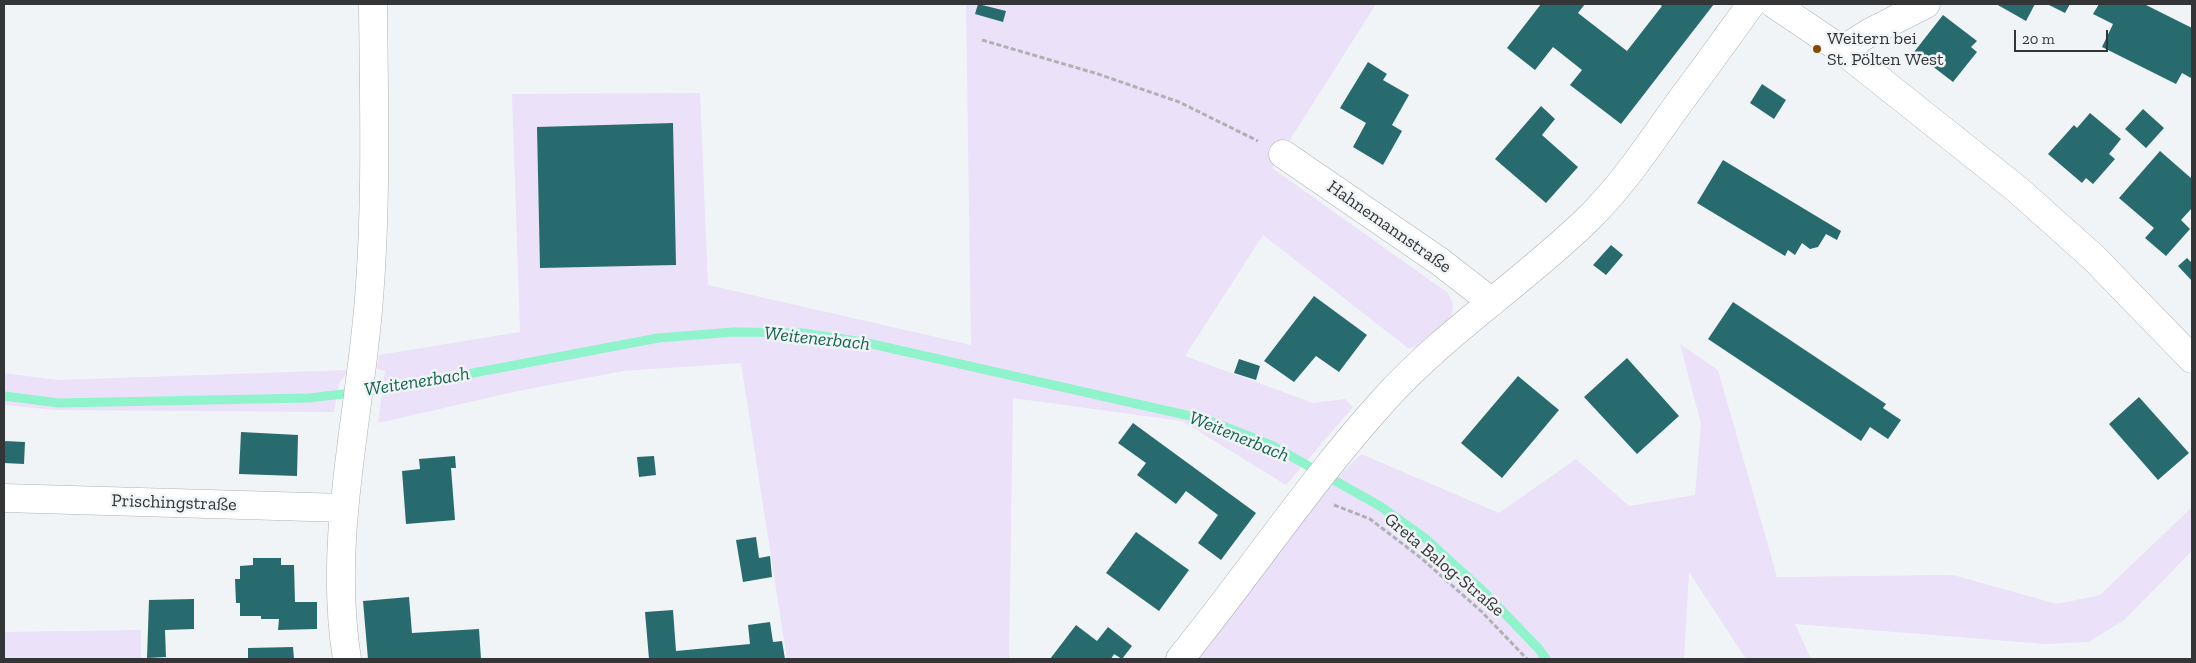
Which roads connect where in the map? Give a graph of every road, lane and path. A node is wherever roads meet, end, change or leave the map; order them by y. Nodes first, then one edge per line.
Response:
1 (372, 4) edge
2 (1751, 4) edge
3 (1774, 4) edge
4 (1926, 4) edge
5 (982, 40) dead end
6 (1842, 50) junction
7 (1283, 154) joint
8 (1492, 302) junction
9 (2192, 358) edge
10 (1306, 494) junction
11 (4, 498) edge
12 (344, 508) junction
13 (347, 659) edge
14 (1180, 659) edge
15 (1527, 659) edge

1 - 12 street
2 - 8 street
3 - 6 street
4 - 6 street
5 - 7 path
6 - 9 street
7 - 8 street, Hahnemannstraße
8 - 10 street
10 - 14 street
10 - 15 path, Greta Balog-Straße
11 - 12 street, Prischingstraße
12 - 13 street

